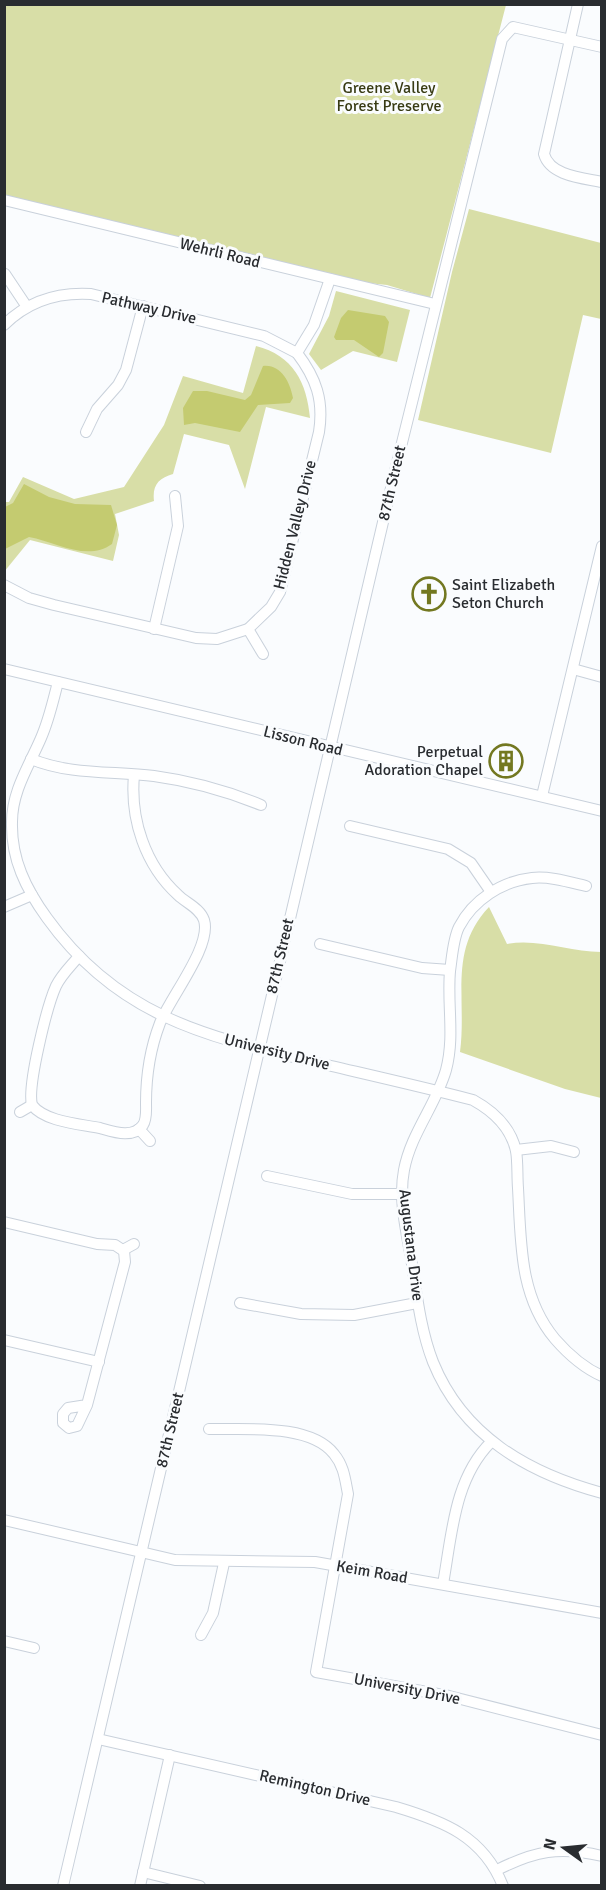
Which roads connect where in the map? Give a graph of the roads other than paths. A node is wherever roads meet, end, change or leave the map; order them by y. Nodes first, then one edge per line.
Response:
1 (578, 4) edge
2 (570, 41) junction
3 (602, 47) edge
4 (602, 182) edge
5 (4, 200) edge
6 (5, 274) edge
7 (330, 279) junction
8 (435, 304) junction
9 (143, 306) junction
10 (27, 307) junction
11 (4, 325) edge
12 (297, 353) junction
13 (86, 432) dead end
14 (175, 496) dead end
15 (602, 546) edge
16 (4, 585) edge
17 (154, 629) junction
18 (248, 629) junction
19 (263, 654) dead end
20 (4, 669) edge
21 (573, 669) junction
22 (602, 677) edge
23 (58, 682) junction
24 (330, 747) junction
25 (31, 759) junction
26 (134, 775) junction
27 (542, 796) junction
28 (261, 805) dead end
29 (602, 811) edge
30 (350, 826) dead end
31 (586, 886) dead end
32 (491, 892) junction
33 (32, 895) junction
34 (4, 908) edge
35 (320, 944) dead end
36 (79, 956) junction
37 (450, 970) junction
38 (163, 1016) junction
39 (259, 1049) junction
40 (439, 1091) junction
41 (32, 1105) junction
42 (20, 1112) dead end
43 (139, 1129) junction
44 (150, 1141) dead end
45 (516, 1150) junction
46 (574, 1152) dead end
47 (267, 1176) dead end
48 (402, 1194) junction
49 (4, 1222) edge
50 (134, 1244) dead end
51 (123, 1250) junction
52 (240, 1303) dead end
53 (417, 1303) junction
54 (4, 1340) edge
55 (99, 1362) junction
56 (602, 1376) edge
57 (87, 1405) dead end
58 (208, 1429) dead end
59 (492, 1442) junction
60 (602, 1493) edge
61 (4, 1520) edge
62 (141, 1553) junction
63 (224, 1563) junction
64 (336, 1565) junction
65 (443, 1584) junction
66 (602, 1613) edge
67 (201, 1635) dead end
68 (4, 1641) edge
69 (34, 1648) dead end
70 (602, 1735) edge
71 (98, 1739) junction
72 (170, 1755) junction
73 (602, 1856) edge
74 (497, 1870) junction
75 (143, 1872) junction
76 (63, 1886) edge
77 (140, 1886) edge
78 (200, 1886) edge
79 (503, 1886) edge

1 - 2 street
2 - 3 street
2 - 4 street
2 - 8 street, 87th Street
5 - 7 street, Wehrli Road
6 - 10 street
7 - 8 street, Wehrli Road
7 - 12 street
8 - 24 street, 87th Street
9 - 10 street, Pathway Drive
9 - 12 street, Pathway Drive
9 - 13 street
10 - 11 street, Pathway Drive
12 - 18 street, Hidden Valley Drive
14 - 17 street
15 - 21 street
16 - 17 street, Hidden Valley Drive
17 - 18 street, Hidden Valley Drive
18 - 19 street
20 - 23 street, Lisson Road
21 - 22 street
21 - 27 street
23 - 24 street, Lisson Road
23 - 25 street, University Drive
24 - 27 street, Lisson Road
24 - 39 street, 87th Street
25 - 26 street
25 - 33 street, University Drive
26 - 28 street
26 - 38 street
27 - 29 street, Lisson Road
30 - 32 street
31 - 32 street
32 - 37 street, Augustana Drive
33 - 34 street
33 - 36 street, University Drive
35 - 37 street
36 - 38 street, University Drive
36 - 41 street
37 - 40 street, Augustana Drive
38 - 39 street, University Drive
38 - 43 street
39 - 40 street, University Drive
39 - 62 street, 87th Street
40 - 45 street, University Drive
40 - 48 street, Augustana Drive
41 - 42 street
41 - 43 street
43 - 44 street
45 - 46 street
45 - 56 street, University Drive
47 - 48 street
48 - 53 street, Augustana Drive
49 - 51 street
50 - 51 street
51 - 55 street
52 - 53 street
53 - 59 street, Augustana Drive
54 - 55 street
55 - 57 street
58 - 64 street
59 - 60 street, Augustana Drive
59 - 65 street
61 - 62 street, Keim Road
62 - 63 street, Keim Road
62 - 71 street, 87th Street
63 - 64 street, Keim Road
63 - 67 street
64 - 65 street, Keim Road
64 - 70 street, University Drive
65 - 66 street, Keim Road
68 - 69 street
71 - 72 street, Remington Drive
71 - 76 street, 87th Street
72 - 74 street, Remington Drive
72 - 75 street
73 - 74 street
74 - 79 street, Remington Drive
75 - 77 street
75 - 78 street

